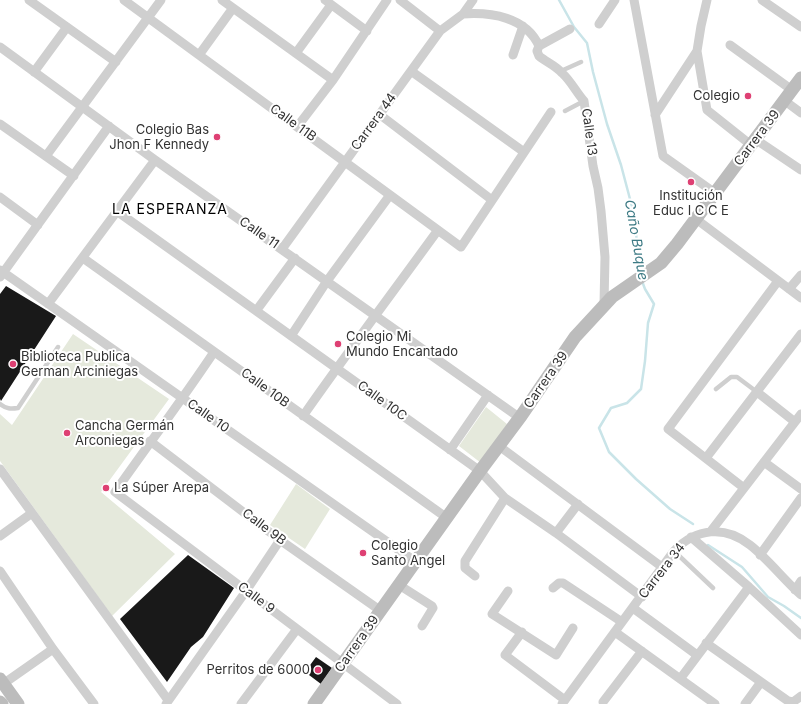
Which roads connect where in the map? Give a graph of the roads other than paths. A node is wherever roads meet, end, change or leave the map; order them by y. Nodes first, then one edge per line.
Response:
1 (29, 0) edge
2 (124, 0) edge
3 (161, 0) edge
4 (222, 0) edge
5 (388, 0) edge
6 (400, 0) edge
7 (473, 0) edge
8 (615, 0) edge
9 (634, 0) edge
10 (707, 0) edge
11 (762, 0) edge
12 (328, 2) edge
13 (233, 8) junction
14 (463, 14) junction
15 (148, 17) junction
16 (599, 24) dead end
17 (523, 26) junction
18 (67, 27) junction
19 (801, 27) edge
20 (570, 30) dead end
21 (367, 31) junction
22 (440, 31) junction
23 (730, 45) dead end
24 (539, 46) junction
25 (0, 47) edge
26 (697, 51) junction
27 (296, 53) junction
28 (199, 55) junction
29 (513, 55) dead end
30 (116, 62) junction
31 (581, 62) dead end
32 (411, 71) junction
33 (561, 71) junction
34 (34, 72) junction
35 (801, 78) edge
36 (333, 80) junction
37 (788, 96) junction
38 (584, 101) junction
39 (82, 106) junction
40 (551, 112) dead end
41 (565, 112) dead end
42 (801, 113) edge
43 (379, 114) junction
44 (655, 115) junction
45 (0, 124) edge
46 (109, 126) junction
47 (297, 127) junction
48 (753, 142) junction
49 (524, 152) junction
50 (46, 156) junction
51 (155, 160) junction
52 (346, 162) junction
53 (801, 170) edge
54 (74, 176) junction
55 (715, 194) junction
56 (390, 195) junction
57 (0, 197) edge
58 (492, 200) junction
59 (118, 212) junction
60 (696, 219) junction
61 (38, 225) junction
62 (438, 230) junction
63 (282, 249) junction
64 (83, 258) junction
65 (294, 258) junction
66 (1, 273) edge
67 (801, 274) edge
68 (327, 281) junction
69 (778, 281) junction
70 (789, 289) junction
71 (801, 298) edge
72 (48, 304) junction
73 (604, 304) junction
74 (256, 311) junction
75 (376, 316) junction
76 (801, 334) edge
77 (291, 336) junction
78 (58, 347) dead end
79 (214, 352) junction
80 (336, 368) junction
81 (716, 389) dead end
82 (757, 392) junction
83 (488, 395) junction
84 (183, 398) junction
85 (0, 404) edge
86 (801, 414) edge
87 (303, 416) junction
88 (520, 418) junction
89 (795, 422) junction
90 (150, 441) junction
91 (499, 446) junction
92 (450, 450) junction
93 (706, 458) junction
94 (764, 462) junction
95 (0, 469) edge
96 (480, 472) junction
97 (744, 488) junction
98 (801, 489) edge
99 (505, 498) junction
100 (801, 498) edge
101 (578, 504) junction
102 (32, 513) junction
103 (447, 518) junction
104 (711, 531) junction
105 (556, 533) junction
106 (0, 536) edge
107 (691, 537) junction
108 (280, 540) junction
109 (674, 551) junction
110 (760, 555) junction
111 (416, 562) junction
112 (662, 566) junction
113 (0, 571) edge
114 (475, 576) dead end
115 (801, 581) edge
116 (399, 585) junction
117 (749, 587) junction
118 (553, 588) dead end
119 (713, 588) dead end
120 (246, 590) junction
121 (508, 591) dead end
122 (798, 592) edge
123 (642, 597) junction
124 (633, 608) junction
125 (381, 611) junction
126 (622, 622) junction
127 (422, 626) dead end
128 (573, 628) dead end
129 (297, 629) junction
130 (522, 632) junction
131 (615, 632) junction
132 (801, 635) edge
133 (706, 643) junction
134 (53, 649) junction
135 (642, 651) junction
136 (697, 655) junction
137 (343, 664) junction
138 (680, 679) junction
139 (2, 681) edge
140 (761, 682) junction
141 (801, 696) edge
142 (167, 702) edge
143 (564, 702) edge
144 (603, 702) dead end
145 (18, 704) edge
146 (94, 704) edge
147 (241, 704) edge
148 (314, 704) edge
149 (397, 704) edge
150 (715, 704) edge
151 (745, 704) edge

1 - 18 street
2 - 15 street, Calle 11B
3 - 15 street
4 - 13 street
5 - 21 street
6 - 22 street
7 - 14 street, Carrera 44
8 - 16 street
9 - 44 street
10 - 26 street
11 - 19 street
12 - 21 street
12 - 27 street
13 - 27 street
13 - 28 street
14 - 17 street, Calle 13
14 - 22 street, Carrera 44
15 - 28 street, Calle 11B
15 - 30 street
17 - 24 street, Calle 13
17 - 29 street
18 - 30 street
18 - 34 street
20 - 24 street
21 - 36 street
22 - 32 street, Carrera 44
23 - 37 street
24 - 33 street, Calle 13
25 - 34 street, Calle 11
26 - 44 street
26 - 48 street
27 - 36 street
28 - 47 street, Calle 11B
30 - 39 street
31 - 33 lane
32 - 43 street, Carrera 44
32 - 49 street
33 - 38 street, Calle 13
34 - 39 street, Calle 11
35 - 37 street, Carrera 39
36 - 47 street
37 - 42 street
37 - 48 street, Carrera 39
38 - 41 lane
38 - 73 street, Calle 13
39 - 46 street, Calle 11
39 - 50 street
40 - 49 street
43 - 52 street, Carrera 44
43 - 58 street
44 - 55 street
45 - 50 street
46 - 51 street, Calle 11
46 - 54 street
47 - 52 street, Calle 11B
48 - 53 street
48 - 55 street, Carrera 39
49 - 58 street
50 - 54 street
51 - 59 street
51 - 63 street, Calle 11
52 - 56 street, Calle 11B
52 - 63 street, Carrera 44
54 - 61 street
55 - 60 street, Carrera 39
56 - 62 street, Calle 11B
56 - 68 street
57 - 61 street
58 - 62 street, Calle 11B
59 - 64 street
59 - 74 street, Calle 10C
60 - 69 street
60 - 73 street, Carrera 39
61 - 66 street
62 - 75 street
63 - 65 street, Calle 11
64 - 72 street
64 - 79 street, Calle 10B
65 - 68 street, Calle 11
65 - 74 street
66 - 72 street, Calle 10
67 - 70 street
68 - 75 street, Calle 11
68 - 77 street
69 - 70 street
69 - 93 street
70 - 71 street
72 - 84 street, Calle 10
73 - 88 street, Carrera 39
74 - 77 street, Calle 10C
75 - 80 street
75 - 83 street, Calle 11
76 - 82 street
77 - 80 street, Calle 10C
78 - 85 lane
79 - 84 street
79 - 87 street, Calle 10B
80 - 87 street
80 - 92 street, Calle 10C
81 - 82 lane
82 - 89 street
82 - 93 street
83 - 88 street, Calle 11
83 - 92 street
84 - 90 street
84 - 111 street, Calle 10
86 - 89 street
87 - 103 street, Calle 10B
88 - 91 street, Carrera 39
89 - 94 street
90 - 108 street, Calle 9B
90 - 120 street, Calle 9
91 - 96 street, Carrera 39
91 - 101 street
92 - 96 street, Calle 10C
93 - 97 street
94 - 97 street
94 - 98 street
95 - 102 street
96 - 99 street, Calle 10C
96 - 103 street, Carrera 39
97 - 104 street
99 - 105 street, Calle 10C
99 - 114 street
100 - 110 street
101 - 105 street
101 - 112 street
102 - 106 street
102 - 142 street
103 - 111 street, Carrera 39
104 - 107 street, Carrera 34
104 - 110 street
105 - 123 street, Calle 10C
107 - 109 street, Carrera 34
107 - 117 street
108 - 120 street
108 - 125 street, Calle 9B
109 - 112 street, Carrera 34
109 - 119 lane
110 - 122 street
111 - 116 street, Carrera 39
112 - 123 street, Carrera 34
113 - 134 street
115 - 122 street
116 - 125 street, Carrera 39
116 - 127 street
117 - 132 street
117 - 133 street
118 - 126 street
120 - 129 street, Calle 9
120 - 142 street
121 - 130 street
123 - 124 street, Carrera 34
124 - 126 street, Carrera 34
124 - 136 street
125 - 137 street, Carrera 39
126 - 131 street, Carrera 34
128 - 130 street
129 - 137 street, Calle 9
129 - 147 street
130 - 143 street
131 - 135 street
131 - 143 street, Carrera 34
133 - 136 street
133 - 140 street
134 - 139 street
134 - 146 street
135 - 138 street
135 - 144 street
136 - 138 street
137 - 148 street, Carrera 39
137 - 149 street, Calle 9
138 - 150 street
139 - 145 street
140 - 141 street
140 - 151 street

